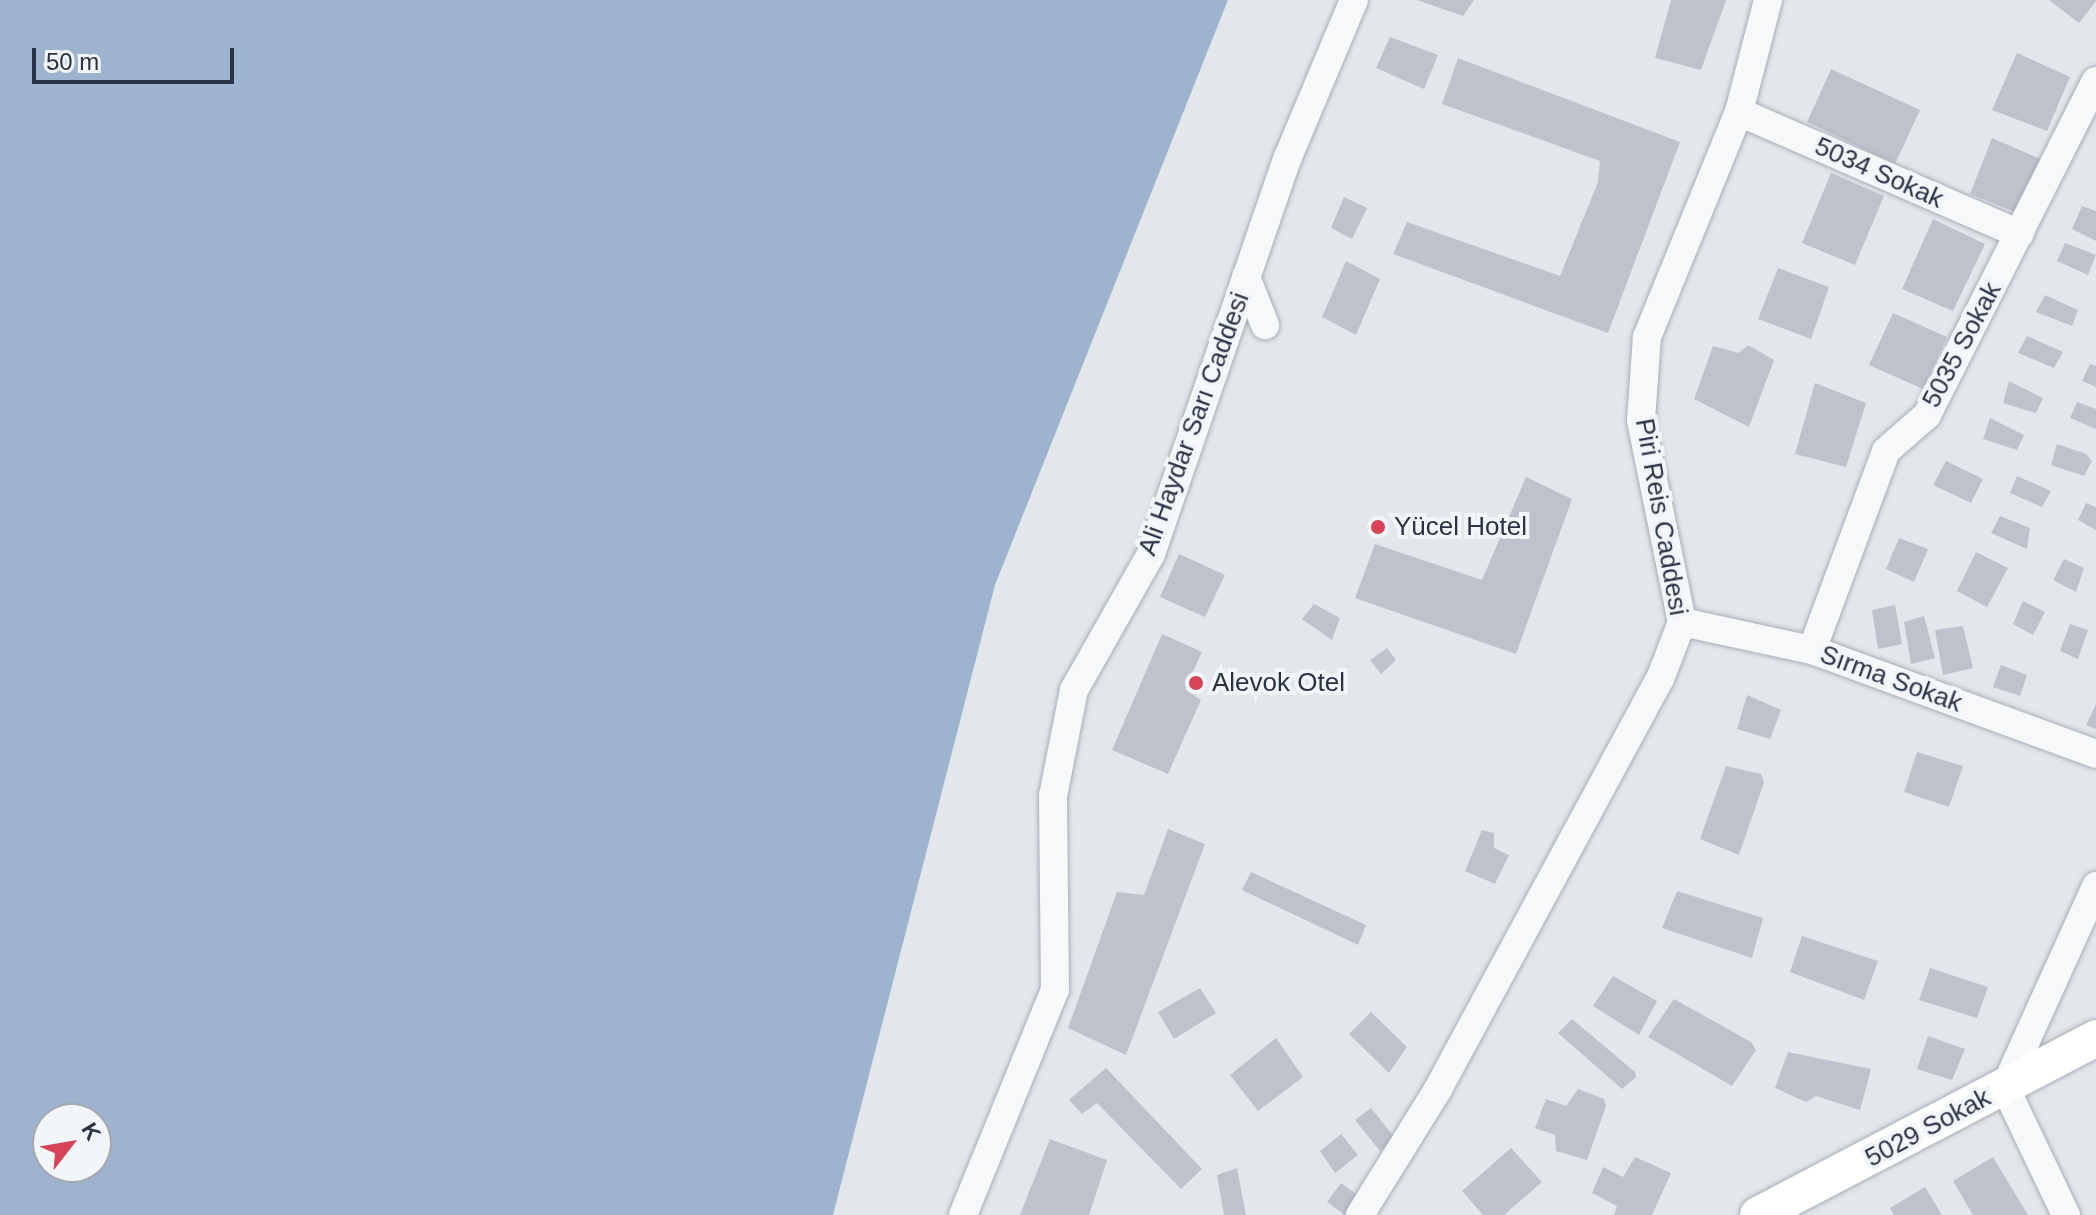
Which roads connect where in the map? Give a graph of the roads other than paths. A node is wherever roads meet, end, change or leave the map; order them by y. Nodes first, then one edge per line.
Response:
1 (1354, 0) edge
2 (1768, 0) edge
3 (2095, 89) edge
4 (1739, 112) junction
5 (2020, 234) junction
6 (1246, 277) junction
7 (1265, 325) dead end
8 (1682, 622) junction
9 (1812, 650) junction
10 (2096, 754) edge
11 (2096, 886) edge
12 (2096, 1038) edge
13 (2005, 1087) junction
14 (963, 1215) edge
15 (1360, 1215) edge
16 (1758, 1215) edge
17 (2066, 1215) edge

1 - 6 street, Ali Haydar Sarı Caddesi
2 - 4 street, Piri Reis Caddesi
3 - 5 street, 5035 Sokak
4 - 5 street, 5034 Sokak
4 - 8 street, Piri Reis Caddesi
5 - 9 street, 5035 Sokak
6 - 7 street
6 - 14 street, Ali Haydar Sarı Caddesi
8 - 9 street, Sırma Sokak
8 - 15 street, Piri Reis Caddesi
9 - 10 street, Sırma Sokak
11 - 13 street
12 - 13 main road, 5029 Sokak
13 - 16 main road, 5029 Sokak
13 - 17 street

